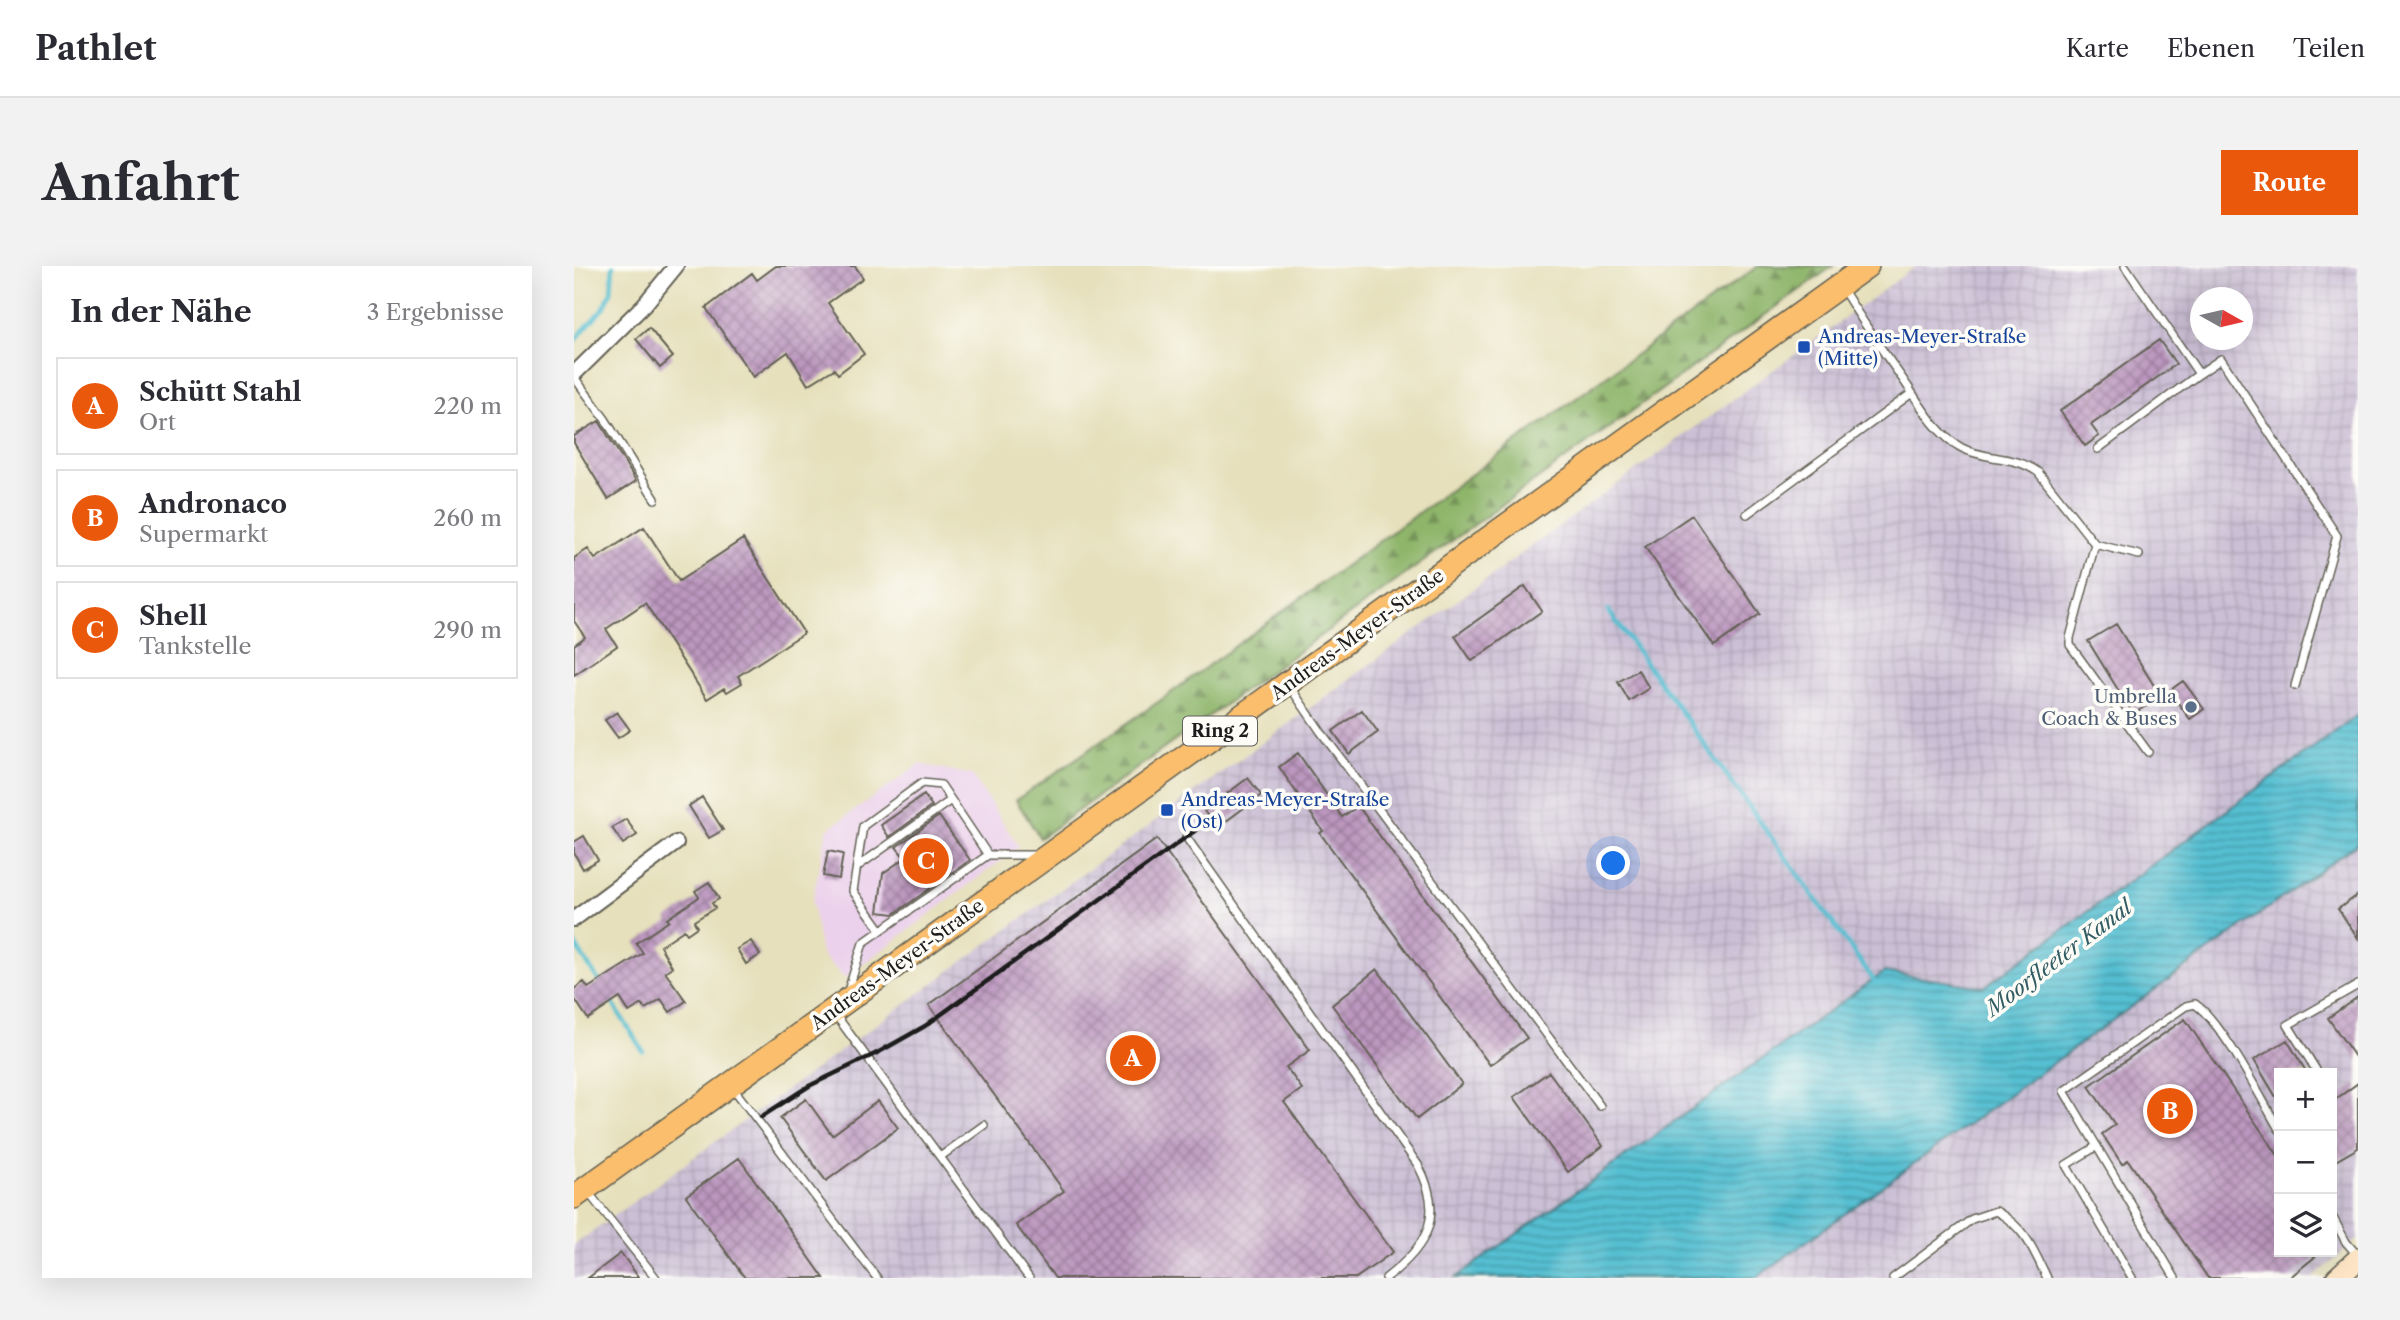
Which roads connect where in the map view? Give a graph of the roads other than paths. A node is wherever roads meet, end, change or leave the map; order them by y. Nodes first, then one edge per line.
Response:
1 (676, 266) edge
2 (1867, 266) edge
3 (2125, 266) edge
4 (1840, 285) junction
5 (2199, 374) junction
6 (574, 375) edge
7 (1912, 393) junction
8 (2098, 449) dead end
9 (655, 499) dead end
10 (1747, 514) dead end
11 (2095, 544) junction
12 (2139, 555) dead end
13 (1288, 683) junction
14 (2295, 686) dead end
15 (2148, 752) dead end
16 (951, 800) junction
17 (1186, 837) dead end
18 (676, 843) dead end
19 (988, 855) junction
20 (1047, 855) junction
21 (857, 867) junction
22 (574, 919) edge
23 (881, 930) junction
24 (2358, 985) edge
25 (839, 1007) junction
26 (2315, 1068) edge
27 (730, 1084) junction
28 (1600, 1106) dead end
29 (2274, 1121) edge
30 (984, 1125) dead end
31 (2097, 1146) junction
32 (940, 1157) junction
33 (580, 1193) edge
34 (2337, 1225) edge
35 (2358, 1258) edge
36 (656, 1278) edge
37 (877, 1278) edge
38 (1028, 1278) edge
39 (1386, 1278) edge
40 (1893, 1278) edge
41 (2047, 1278) edge
42 (2132, 1278) edge
43 (2175, 1278) edge
44 (2337, 1278) edge

1 - 6 street
2 - 4 main road, Andreas-Meyer-Straße / Ring 2
3 - 5 lane
4 - 7 lane
4 - 13 main road, Andreas-Meyer-Straße / Ring 2
5 - 8 lane
5 - 14 lane
6 - 9 lane
7 - 10 lane
7 - 11 lane
11 - 12 lane
11 - 15 lane
13 - 20 main road, Andreas-Meyer-Straße / Ring 2
13 - 28 lane
16 - 19 lane
16 - 21 lane
16 - 21 lane
17 - 39 lane
18 - 22 street
19 - 20 lane
19 - 23 lane
20 - 25 main road, Andreas-Meyer-Straße / Ring 2
21 - 23 lane
23 - 25 lane
24 - 26 lane
25 - 27 main road, Andreas-Meyer-Straße / Ring 2
25 - 32 lane
27 - 33 main road, Andreas-Meyer-Straße / Ring 2
27 - 37 lane
29 - 31 lane
30 - 32 lane
31 - 42 lane
31 - 43 lane
32 - 38 lane
33 - 36 lane
34 - 35 lane
35 - 44 street
40 - 41 lane

